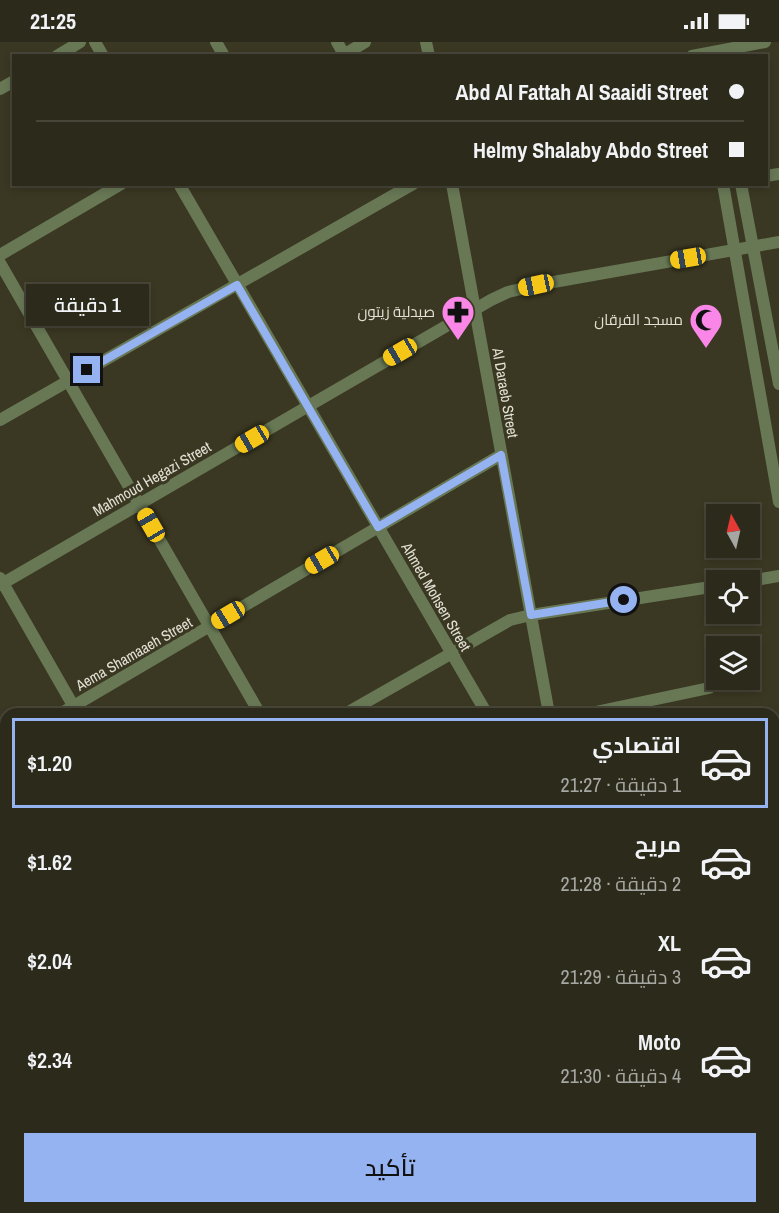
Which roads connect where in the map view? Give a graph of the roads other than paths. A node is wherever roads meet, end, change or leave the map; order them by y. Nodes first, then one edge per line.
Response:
1 (80, 42) edge
2 (365, 42) edge
3 (765, 42) edge
4 (715, 50) edge
5 (696, 52) edge
6 (60, 54) edge
7 (346, 54) edge
8 (118, 186) edge
9 (179, 186) edge
10 (410, 186) edge
11 (452, 186) edge
12 (723, 186) edge
13 (741, 186) edge
14 (779, 242) edge
15 (754, 246) junction
16 (735, 249) junction
17 (0, 255) edge
18 (0, 263) edge
19 (237, 285) junction
20 (475, 309) junction
21 (776, 346) edge
22 (68, 381) junction
23 (779, 384) edge
24 (308, 406) junction
25 (0, 420) edge
26 (501, 455) junction
27 (779, 502) edge
28 (139, 504) junction
29 (378, 527) junction
30 (779, 576) edge
31 (760, 579) edge
32 (1, 582) edge
33 (706, 588) edge
34 (531, 615) junction
35 (210, 626) junction
36 (452, 654) junction
37 (706, 689) edge
38 (75, 708) edge
39 (79, 708) edge
40 (257, 708) edge
41 (356, 708) edge
42 (484, 708) edge
43 (548, 708) edge
44 (614, 708) edge

1 - 6 street
2 - 7 street
3 - 4 street
4 - 5 street
8 - 17 street
9 - 19 street, Ahmed Mohsen Street
10 - 19 street
11 - 20 street, Al Daraeb Street
12 - 16 street
13 - 15 street
14 - 15 street, Mahmoud Hegazi Street
15 - 16 street, Mahmoud Hegazi Street
15 - 21 street
16 - 20 street, Mahmoud Hegazi Street
16 - 27 street
18 - 22 street
19 - 22 street
19 - 24 street, Ahmed Mohsen Street
20 - 24 street, Mahmoud Hegazi Street
20 - 26 street, Al Daraeb Street
21 - 23 street
22 - 25 street
22 - 28 street
24 - 28 street, Mahmoud Hegazi Street
24 - 29 street, Ahmed Mohsen Street
26 - 29 street, Aema Shamaaeh Street
26 - 34 street, Al Daraeb Street
28 - 32 street, Mahmoud Hegazi Street
28 - 35 street
29 - 35 street, Aema Shamaaeh Street
29 - 36 street, Ahmed Mohsen Street
30 - 31 street
32 - 38 street
33 - 34 street
34 - 36 street
34 - 43 street, Al Daraeb Street
35 - 39 street, Aema Shamaaeh Street
35 - 40 street
36 - 41 street
36 - 42 street, Ahmed Mohsen Street
37 - 44 street

